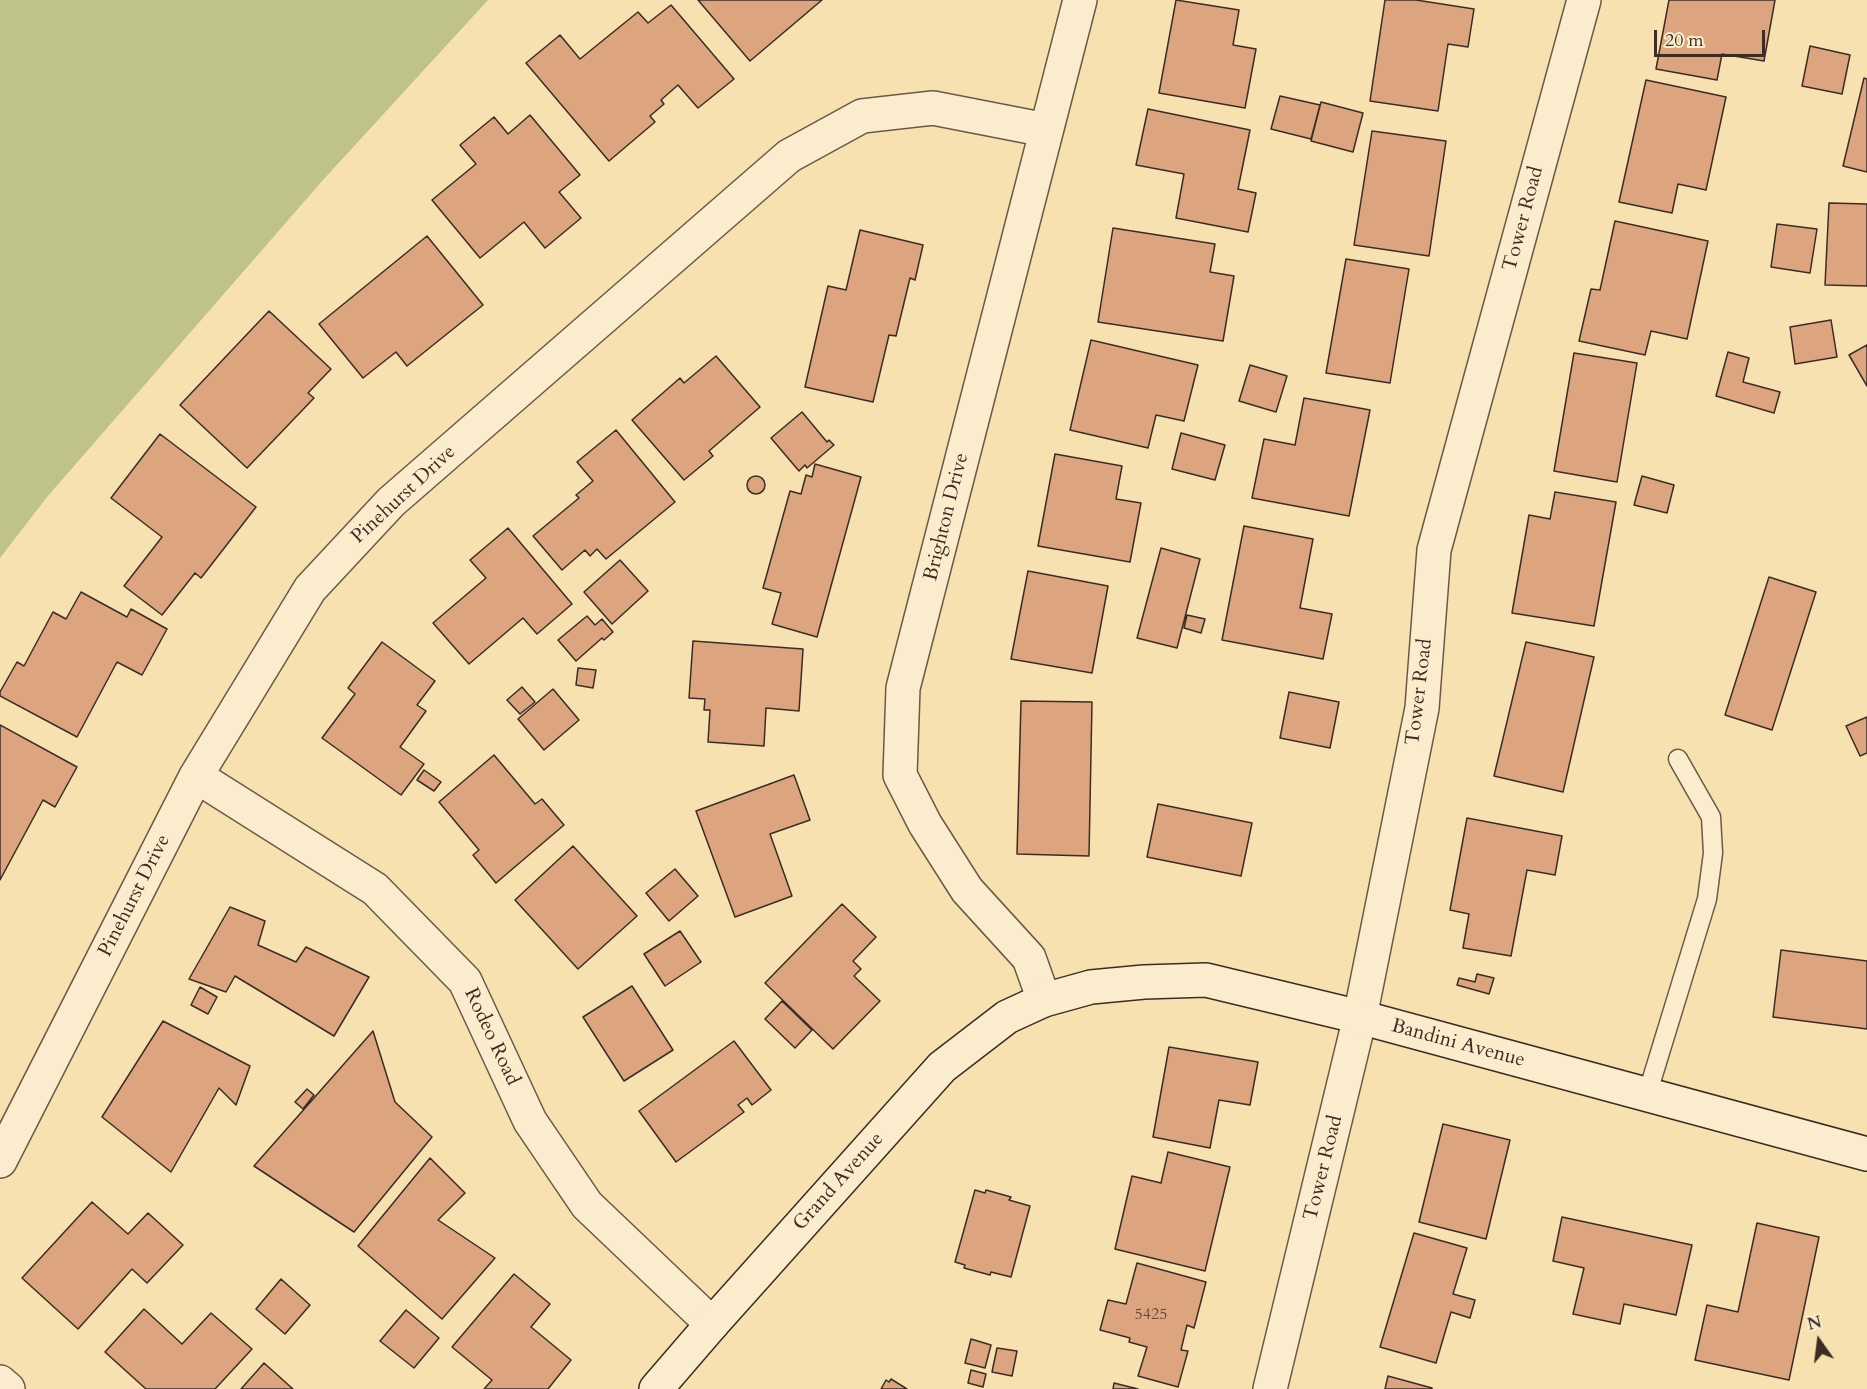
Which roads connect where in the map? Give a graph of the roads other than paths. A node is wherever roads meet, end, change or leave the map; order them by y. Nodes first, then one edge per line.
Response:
1 (1080, 0) edge
2 (1584, 0) edge
3 (1046, 130) junction
4 (1678, 759) dead end
5 (195, 776) junction
6 (1044, 1000) junction
7 (1360, 1017) junction
8 (1647, 1095) junction
9 (1867, 1154) edge
10 (0, 1161) edge
11 (712, 1324) junction
12 (0, 1382) edge
13 (8, 1389) edge
14 (656, 1389) edge
15 (1270, 1389) edge

1 - 3 street, Brighton Drive
2 - 7 street, Tower Road
3 - 5 street, Pinehurst Drive
3 - 6 street, Brighton Drive
4 - 8 lane
5 - 10 street, Pinehurst Drive
5 - 11 street, Rodeo Road
6 - 7 street, Bandini Avenue
6 - 11 street, Grand Avenue
7 - 8 street, Bandini Avenue
7 - 15 street, Tower Road
8 - 9 street, Bandini Avenue
11 - 14 street, Grand Avenue
12 - 13 street

